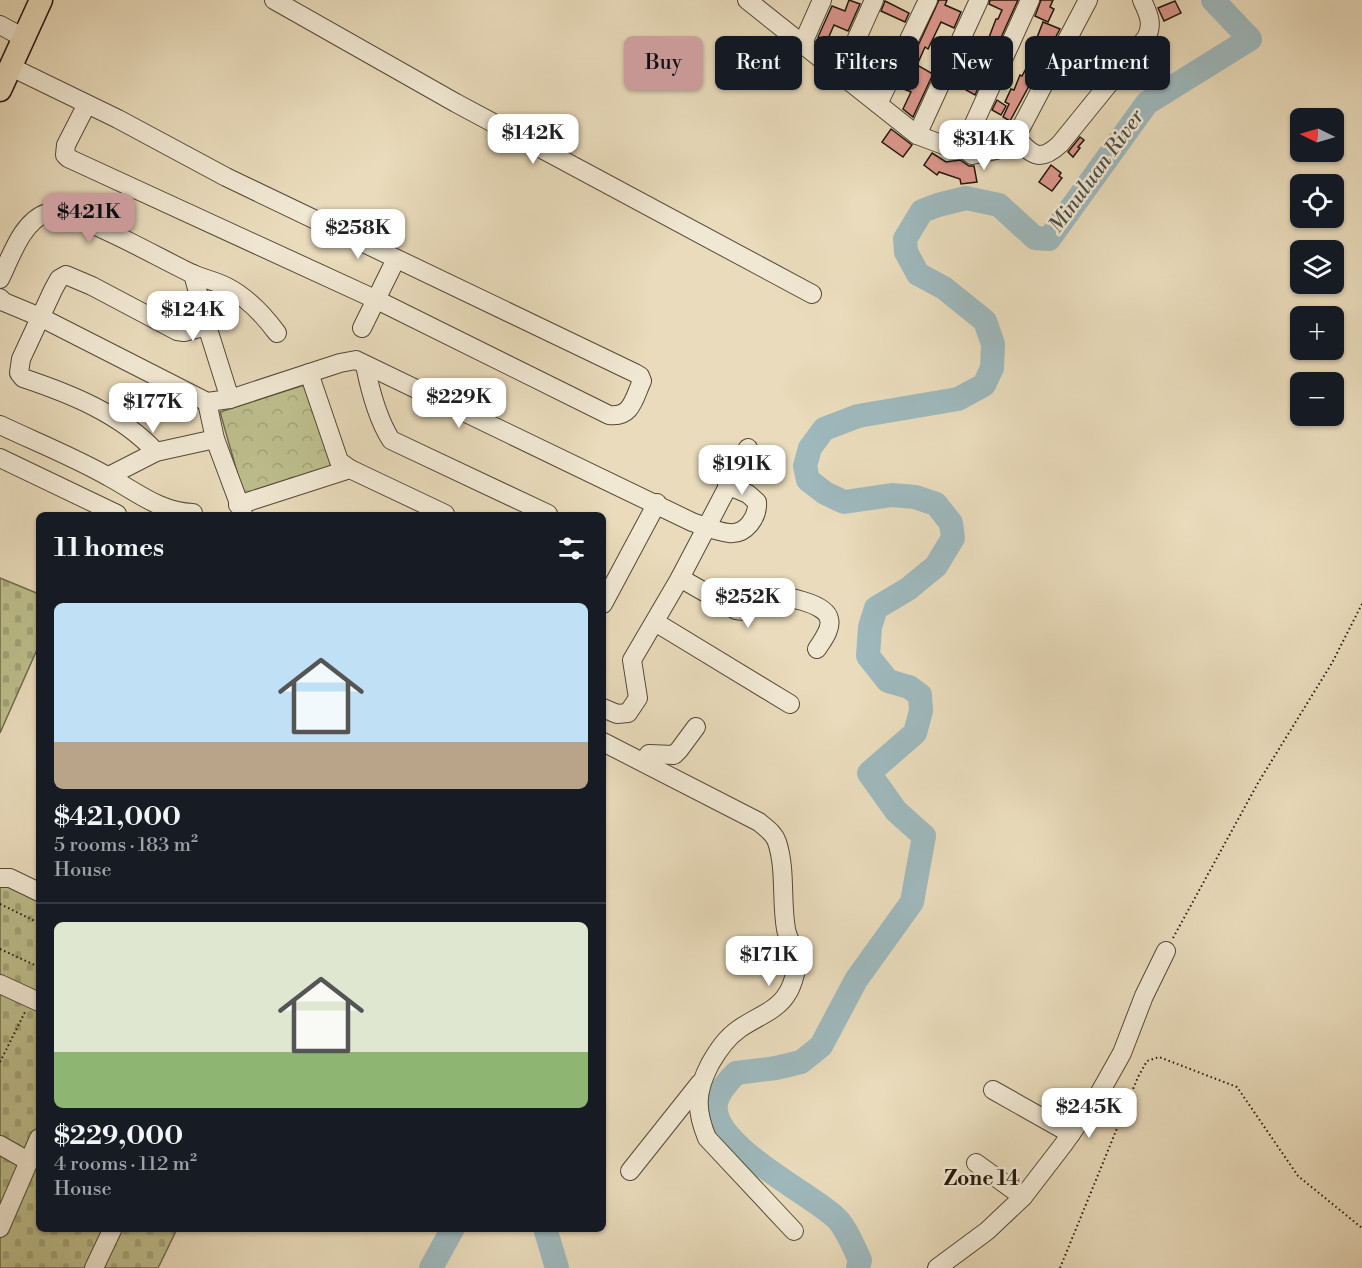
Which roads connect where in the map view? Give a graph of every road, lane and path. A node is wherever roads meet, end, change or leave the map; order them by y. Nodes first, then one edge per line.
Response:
1 (41, 0) edge
2 (274, 0) edge
3 (822, 0) edge
4 (874, 0) edge
5 (928, 0) edge
6 (979, 0) edge
7 (1030, 0) edge
8 (1088, 0) edge
9 (1142, 0) edge
10 (758, 3) edge
11 (0, 25) edge
12 (793, 36) edge
13 (858, 36) edge
14 (24, 38) junction
15 (802, 45) joint
16 (814, 54) edge
17 (11, 67) junction
18 (0, 90) edge
19 (861, 90) edge
20 (87, 104) junction
21 (878, 104) junction
22 (917, 135) junction
23 (1016, 137) junction
24 (963, 148) junction
25 (396, 258) junction
26 (194, 274) junction
27 (0, 279) edge
28 (812, 294) dead end
29 (376, 300) junction
30 (1, 301) edge
31 (40, 317) junction
32 (207, 326) junction
33 (362, 328) dead end
34 (277, 333) dead end
35 (365, 365) junction
36 (309, 373) junction
37 (230, 399) junction
38 (207, 402) junction
39 (0, 425) edge
40 (215, 439) junction
41 (748, 448) dead end
42 (156, 452) junction
43 (0, 458) edge
44 (350, 469) junction
45 (109, 476) junction
46 (727, 486) junction
47 (657, 503) junction
48 (240, 510) edge
49 (113, 512) edge
50 (185, 512) edge
51 (441, 512) edge
52 (544, 512) edge
53 (707, 527) junction
54 (680, 578) junction
55 (606, 593) edge
56 (1362, 604) edge
57 (655, 622) junction
58 (817, 649) dead end
59 (790, 704) dead end
60 (606, 709) edge
61 (696, 727) dead end
62 (606, 744) edge
63 (643, 762) junction
64 (0, 878) edge
65 (36, 891) edge
66 (0, 904) edge
67 (36, 922) edge
68 (0, 949) edge
69 (1166, 951) joint
70 (36, 966) edge
71 (0, 984) edge
72 (35, 1000) edge
73 (0, 1052) edge
74 (5, 1054) junction
75 (0, 1062) edge
76 (701, 1082) junction
77 (993, 1090) dead end
78 (1071, 1134) junction
79 (36, 1144) edge
80 (0, 1145) edge
81 (28, 1161) junction
82 (976, 1163) dead end
83 (630, 1171) dead end
84 (1023, 1197) junction
85 (0, 1228) edge
86 (1362, 1228) edge
87 (794, 1231) dead end
88 (112, 1232) edge
89 (94, 1268) edge
90 (937, 1268) edge
91 (1060, 1268) edge

1 - 14 main road
2 - 28 street
3 - 15 street
4 - 13 street
5 - 21 street
6 - 22 street
7 - 24 street
8 - 23 street
9 - 23 street
10 - 12 street
11 - 14 street
14 - 17 main road
15 - 16 street
17 - 18 main road
17 - 20 street
19 - 21 street
20 - 25 street
20 - 29 street
21 - 22 street
22 - 24 street
23 - 24 street
25 - 29 street
25 - 29 street
26 - 27 street
26 - 32 street
26 - 34 street
29 - 33 street
30 - 31 street
31 - 32 street
31 - 38 street
31 - 42 street
32 - 37 street
35 - 36 street
35 - 47 street
35 - 52 street
36 - 37 street
36 - 44 street
37 - 38 street
38 - 40 street
39 - 45 street
40 - 42 street
40 - 48 street
41 - 46 street
42 - 45 street
43 - 49 street
44 - 48 street
44 - 51 street
45 - 50 street
46 - 53 street
46 - 53 street
47 - 53 street
47 - 55 street
53 - 54 street
54 - 57 street
54 - 58 street
56 - 69 path
57 - 59 street
57 - 60 street
61 - 63 street
62 - 63 street
63 - 76 street
64 - 65 street
66 - 67 path
68 - 70 path
69 - 78 street
71 - 72 street
72 - 74 path
73 - 74 path
74 - 75 path
76 - 83 street
76 - 87 street
77 - 78 street
78 - 84 street
79 - 81 street
80 - 81 street
81 - 85 street
82 - 84 street
84 - 90 street
86 - 91 path
88 - 89 street

